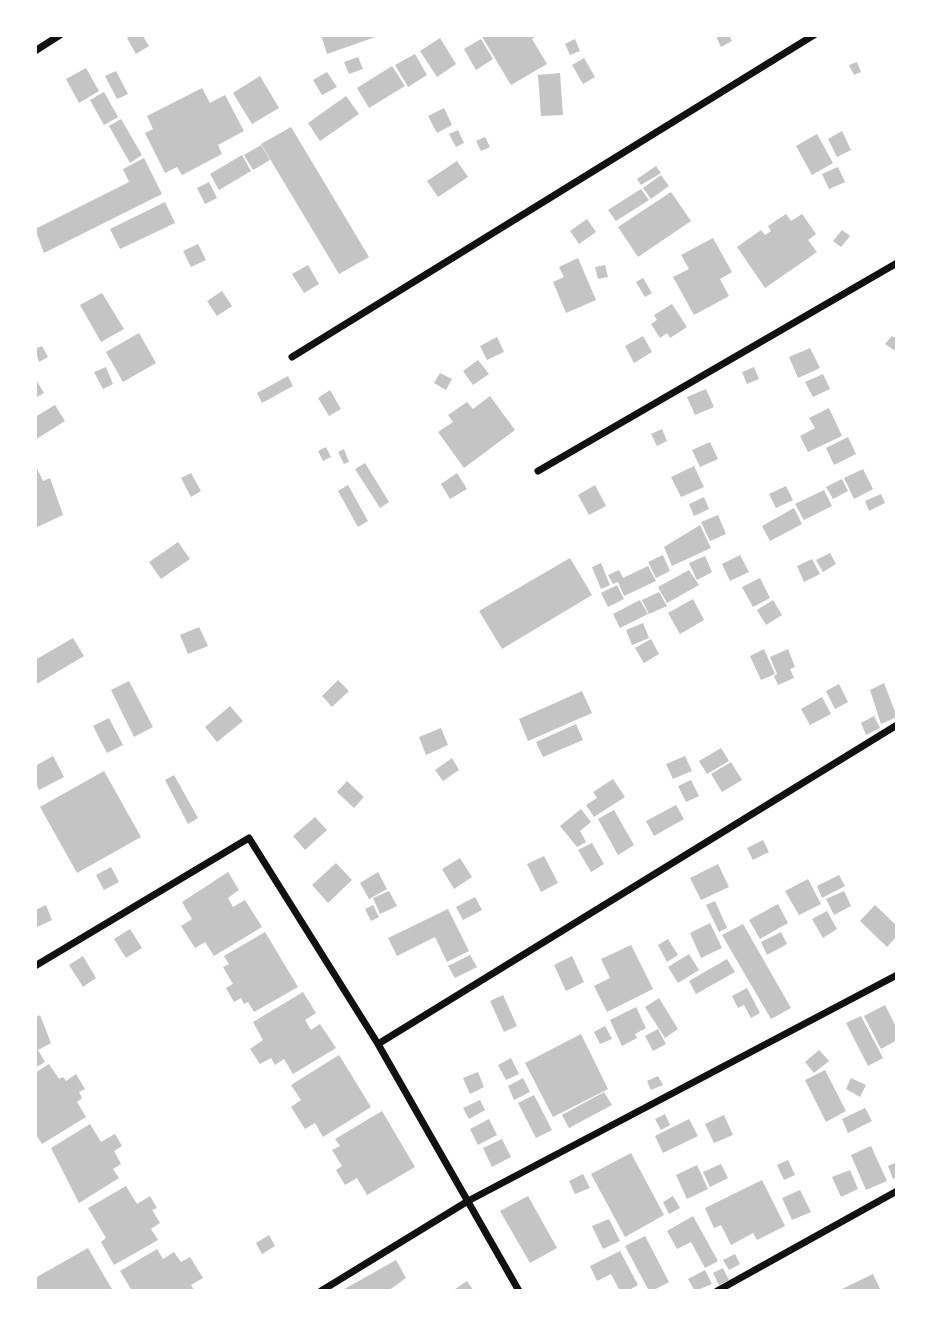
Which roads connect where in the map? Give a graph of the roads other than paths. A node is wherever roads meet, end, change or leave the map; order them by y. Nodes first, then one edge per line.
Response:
1 (60, 35) edge
2 (814, 35) edge
3 (35, 51) edge
4 (897, 263) edge
5 (292, 357) dead end
6 (537, 471) dead end
7 (897, 725) edge
8 (35, 967) edge
9 (897, 975) edge
10 (378, 1044) junction
11 (897, 1191) edge
12 (468, 1201) junction
13 (321, 1291) edge
14 (519, 1291) edge
15 (717, 1291) edge

1 - 3 street
2 - 5 street
4 - 6 street
7 - 10 street
8 - 10 street
9 - 12 street
10 - 12 street
11 - 15 street
12 - 13 street
12 - 14 street

